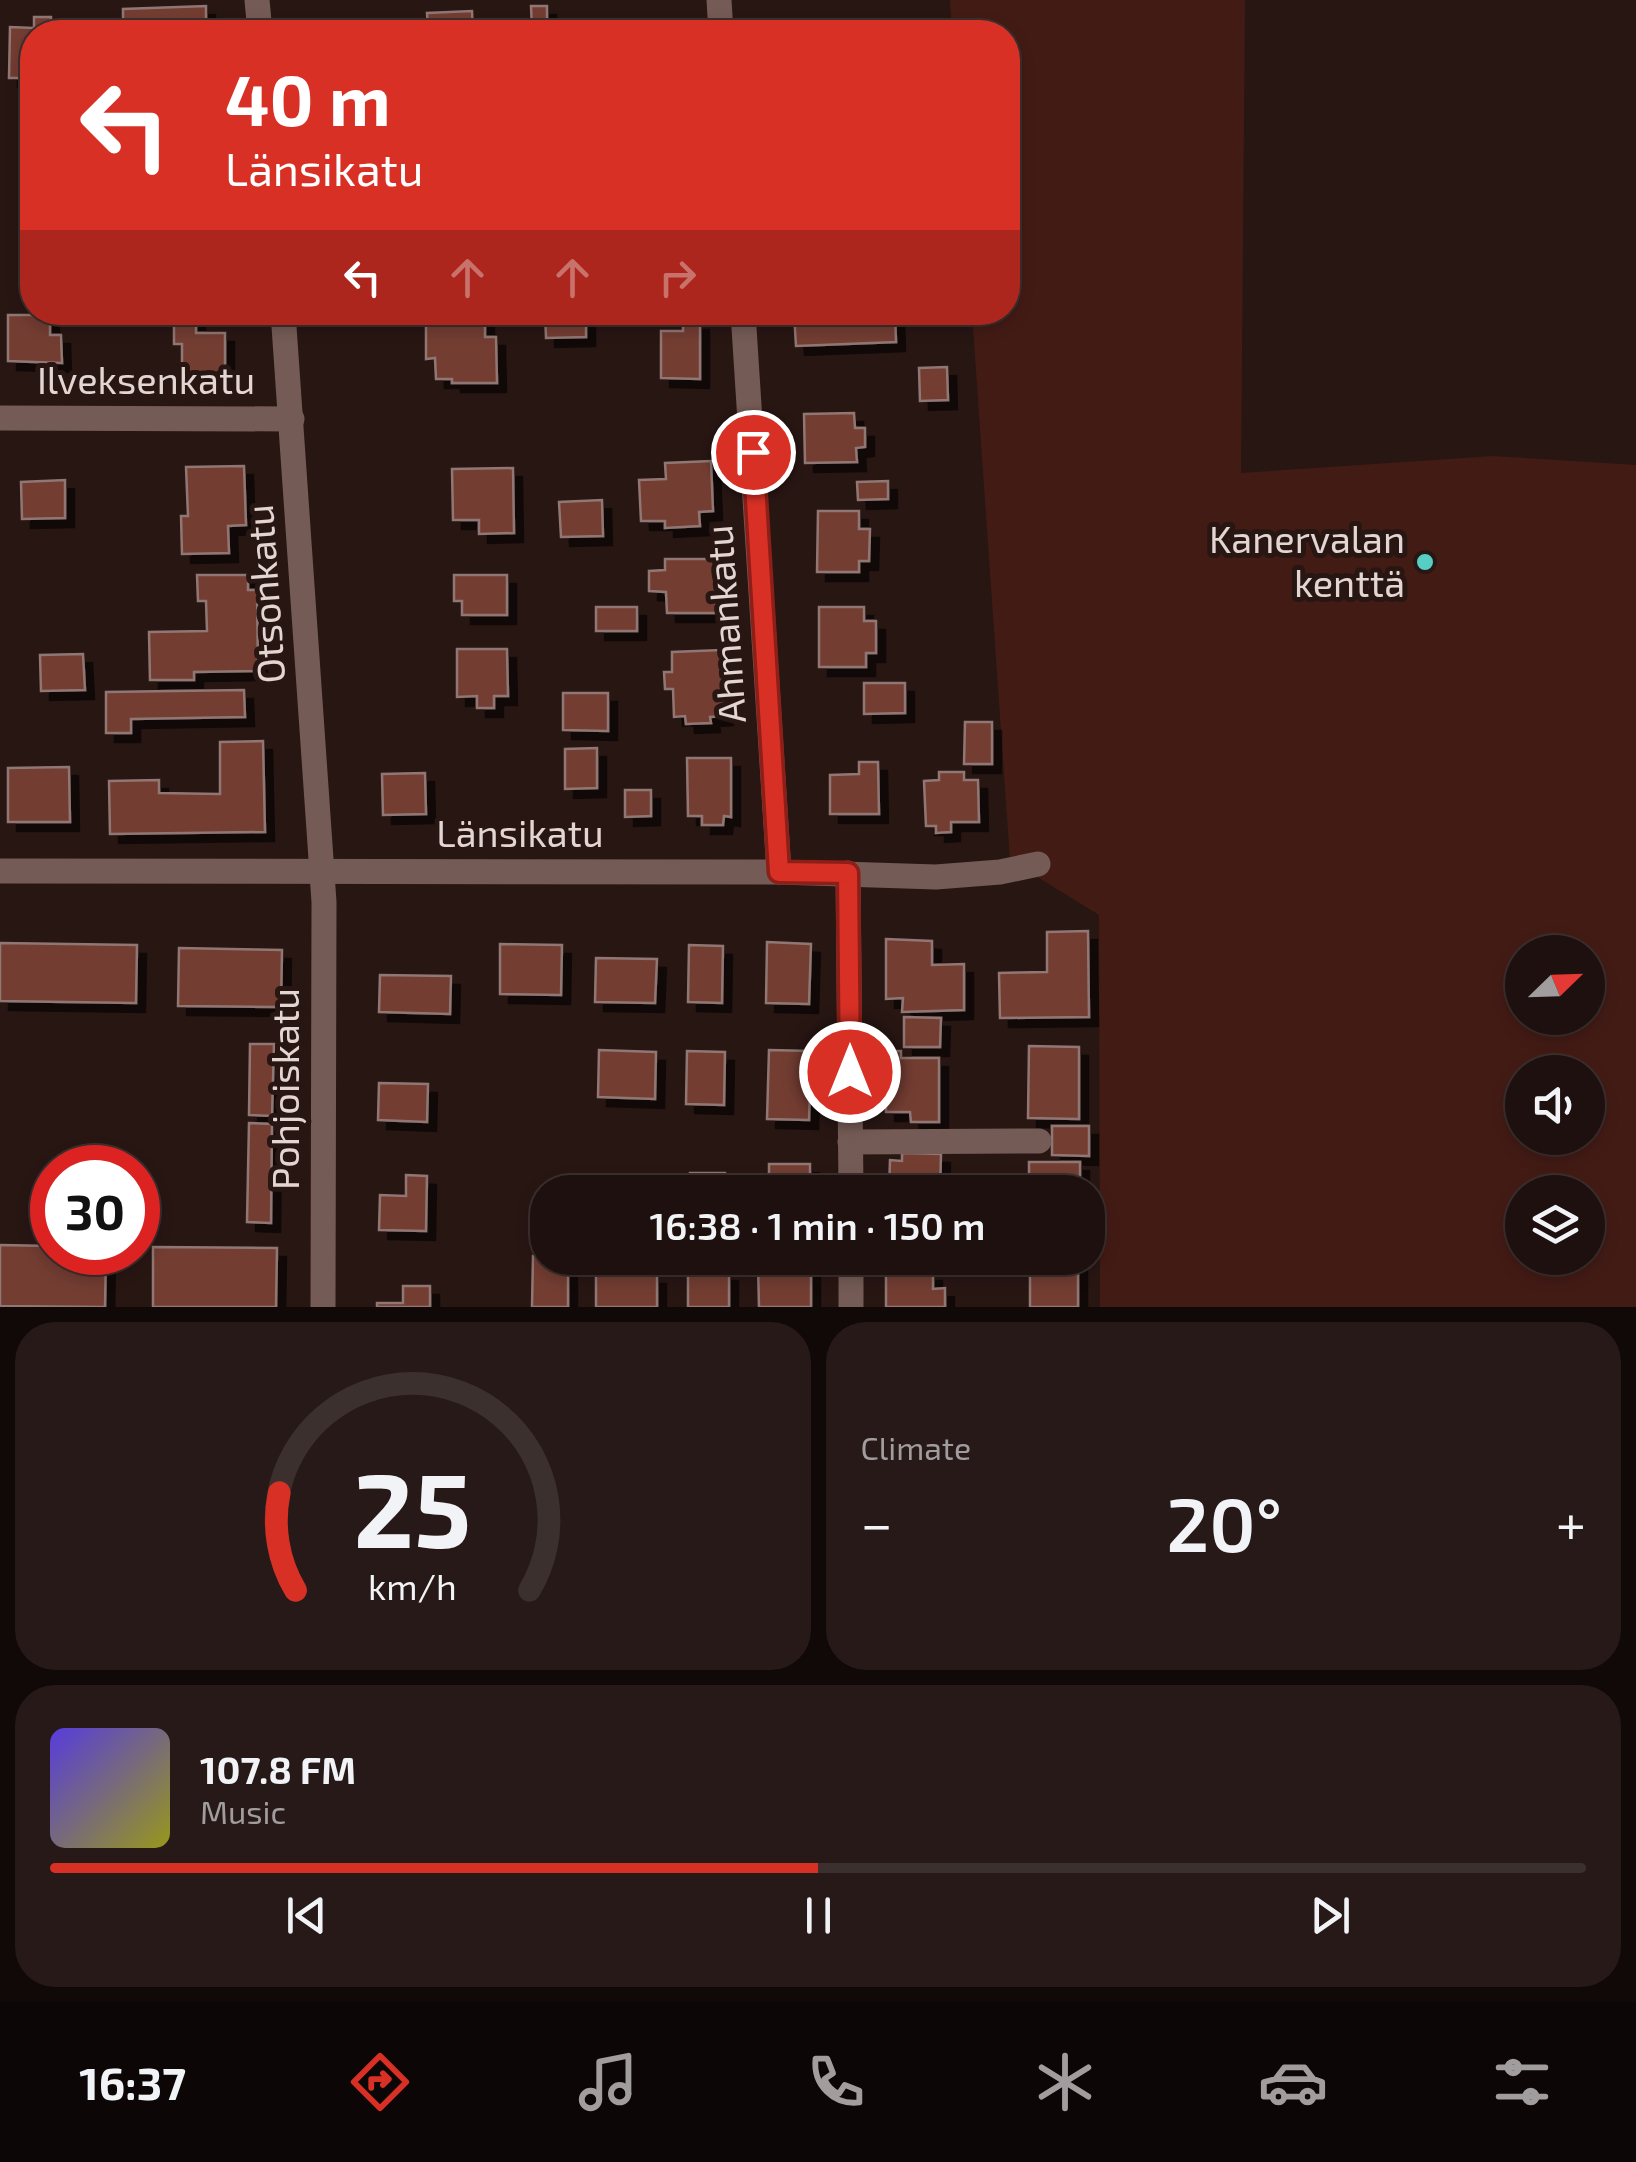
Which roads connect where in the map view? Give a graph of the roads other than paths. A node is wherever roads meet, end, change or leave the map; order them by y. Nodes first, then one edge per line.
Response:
1 (284, 325) edge
2 (744, 325) edge
3 (0, 418) edge
4 (292, 419) junction
5 (1038, 864) dead end
6 (0, 870) edge
7 (322, 871) junction
8 (779, 872) junction
9 (848, 873) junction
10 (1040, 1141) dead end
11 (850, 1142) junction
12 (851, 1175) edge
13 (851, 1275) edge
14 (323, 1307) edge
15 (851, 1307) edge

1 - 4 street, Otsonkatu
2 - 8 street, Ahmankatu
3 - 4 street, Ilveksenkatu
4 - 7 street, Otsonkatu
5 - 9 street, Länsikatu
6 - 7 street, Länsikatu
7 - 8 street, Länsikatu
7 - 14 street, Pohjoiskatu
8 - 9 street, Länsikatu
9 - 11 street
10 - 11 street
11 - 12 street
13 - 15 street

